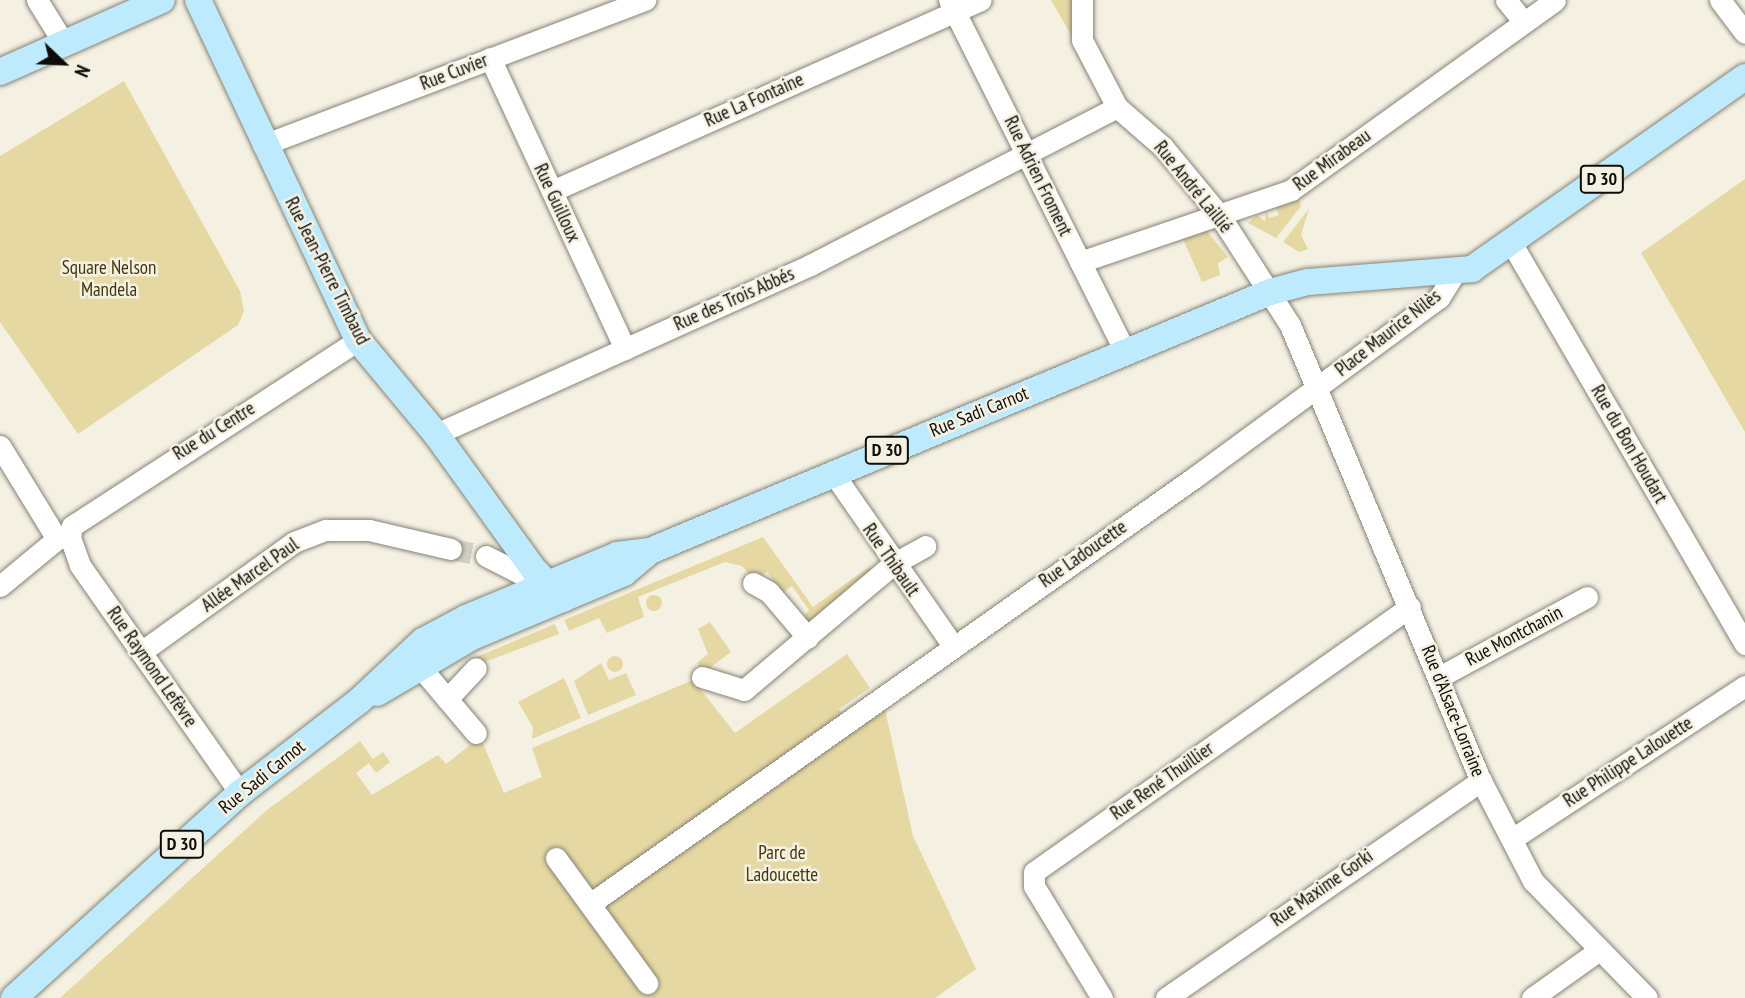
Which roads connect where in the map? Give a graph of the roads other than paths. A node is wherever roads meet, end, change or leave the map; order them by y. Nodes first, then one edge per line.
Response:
1 (37, 0) edge
2 (162, 0) edge
3 (198, 0) edge
4 (645, 0) edge
5 (981, 0) edge
6 (1082, 0) edge
7 (1506, 0) edge
8 (1555, 0) edge
9 (1720, 0) edge
10 (952, 5) edge
11 (1524, 22) junction
12 (1745, 33) edge
13 (63, 42) junction
14 (490, 58) junction
15 (0, 72) edge
16 (1745, 77) edge
17 (1113, 99) junction
18 (263, 145) junction
19 (1027, 152) junction
20 (552, 191) junction
21 (1220, 216) junction
22 (1512, 244) junction
23 (1080, 262) junction
24 (1455, 272) junction
25 (1270, 292) junction
26 (358, 340) junction
27 (625, 349) junction
28 (1125, 352) junction
29 (1317, 386) junction
30 (436, 433) junction
31 (0, 446) edge
32 (833, 472) junction
33 (66, 535) junction
34 (925, 546) dead end
35 (451, 549) tunnel mouth
36 (486, 556) tunnel mouth
37 (893, 564) junction
38 (753, 583) dead end
39 (548, 584) junction
40 (0, 586) edge
41 (1587, 597) dead end
42 (1410, 607) junction
43 (808, 638) junction
44 (951, 644) junction
45 (1745, 645) edge
46 (141, 652) junction
47 (421, 668) junction
48 (476, 668) dead end
49 (1441, 676) junction
50 (702, 677) dead end
51 (1745, 686) edge
52 (447, 699) junction
53 (359, 701) junction
54 (476, 733) dead end
55 (1481, 781) junction
56 (240, 793) junction
57 (1512, 839) junction
58 (556, 858) dead end
59 (594, 901) junction
60 (1598, 951) junction
61 (647, 983) dead end
62 (14, 998) edge
63 (1102, 998) edge
64 (1166, 998) edge
65 (1532, 998) edge
66 (1647, 998) edge

1 - 13 street
2 - 13 main road
3 - 18 main road, Rue Jean-Pierre Timbaud
4 - 14 street, Rue Cuvier
5 - 10 street, Rue La Fontaine
6 - 17 street
7 - 11 street
8 - 11 street, Rue Mirabeau
9 - 12 street
10 - 19 street, Rue Adrien Froment
10 - 20 street, Rue La Fontaine
11 - 21 street, Rue Mirabeau
13 - 15 main road
14 - 18 street, Rue Cuvier
14 - 20 street, Rue Guilloux
16 - 22 main road, D 30
17 - 19 street, Rue des Trois Abbés
17 - 21 street, Rue André Laillié
18 - 26 main road, Rue Jean-Pierre Timbaud
19 - 23 street, Rue Adrien Froment
19 - 27 street, Rue des Trois Abbés
20 - 27 street, Rue Guilloux
21 - 23 street, Rue Mirabeau
21 - 25 street, Rue André Laillié
22 - 24 main road, D 30
22 - 45 street, Rue du Bon Houdart
23 - 28 street, Rue Adrien Froment
24 - 25 main road, Place Maurice Nilès / D 30
24 - 29 street, Place Maurice Nilès
25 - 28 main road, Rue Sadi Carnot / D 30
25 - 29 street, Place Maurice Nilès
26 - 30 main road, Rue Jean-Pierre Timbaud
26 - 33 street, Rue du Centre
27 - 30 street, Rue des Trois Abbés
28 - 32 main road, Rue Sadi Carnot / D 30
29 - 42 street, Rue d'Alsace-Lorraine
29 - 44 street, Rue Ladoucette
30 - 39 main road, Rue Jean-Pierre Timbaud
31 - 33 street, Rue Raymond Lefèvre
32 - 37 street, Rue Thibault
32 - 39 main road, Rue Sadi Carnot / D 30
33 - 40 street, Rue du Centre
33 - 46 street, Rue Raymond Lefèvre
34 - 37 street
35 - 46 street, Allée Marcel Paul
36 - 39 street
37 - 43 street
37 - 44 street, Rue Thibault
38 - 43 street
39 - 47 main road, Rue Sadi Carnot
39 - 53 main road, Rue Sadi Carnot / D 30
41 - 49 street, Rue Montchanin
42 - 49 street, Rue d'Alsace-Lorraine
42 - 63 street, Rue René Thuillier
43 - 50 street
44 - 59 street, Rue Ladoucette
46 - 56 street, Rue Raymond Lefèvre
47 - 52 street
47 - 53 main road, Rue Sadi Carnot
48 - 52 street
49 - 55 street, Rue d'Alsace-Lorraine
51 - 57 street, Rue Philippe Lalouette
52 - 54 street
53 - 56 main road, Rue Sadi Carnot / D 30
55 - 57 street, Rue d'Alsace-Lorraine
55 - 64 street, Rue Maxime Gorki
56 - 62 main road, Rue Sadi Carnot / D 30
57 - 60 street, Rue d'Alsace-Lorraine
58 - 59 street
59 - 61 street
60 - 65 street
60 - 66 street, Rue d'Alsace-Lorraine

